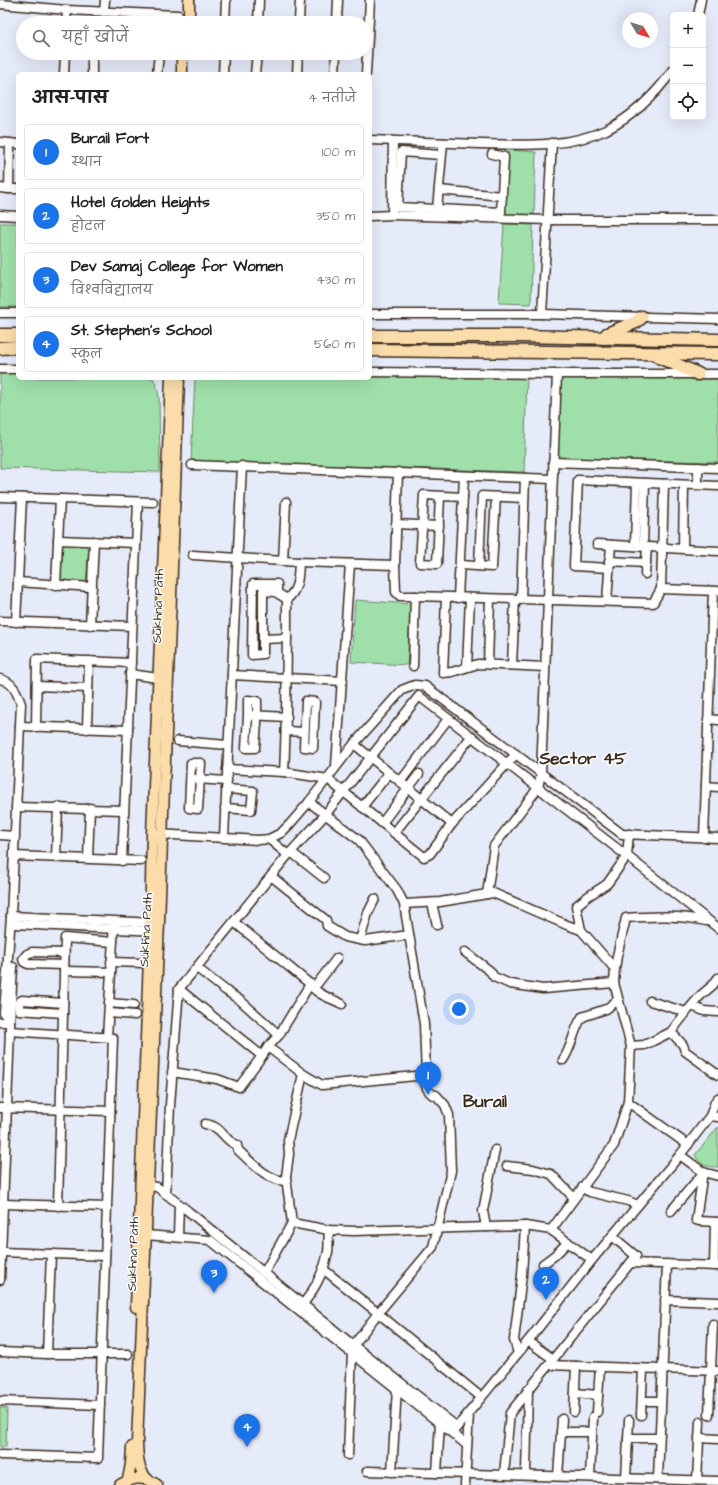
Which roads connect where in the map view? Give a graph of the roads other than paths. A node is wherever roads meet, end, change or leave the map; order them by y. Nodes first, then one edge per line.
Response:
1 (105, 0) edge
2 (184, 0) edge
3 (189, 0) edge
4 (226, 0) edge
5 (259, 0) edge
6 (300, 0) edge
7 (338, 0) edge
8 (370, 0) edge
9 (702, 0) edge
10 (0, 4) edge
11 (67, 10) junction
12 (104, 12) junction
13 (699, 12) edge
14 (67, 16) edge
15 (137, 16) edge
16 (181, 16) edge
17 (189, 16) edge
18 (226, 16) edge
19 (258, 16) edge
20 (299, 16) edge
21 (337, 16) edge
22 (369, 16) edge
23 (65, 60) edge
24 (92, 60) edge
25 (159, 60) edge
26 (182, 60) edge
27 (188, 60) edge
28 (224, 60) edge
29 (256, 60) edge
30 (298, 60) edge
31 (336, 60) edge
32 (367, 60) edge
33 (64, 72) edge
34 (92, 72) edge
35 (158, 72) edge
36 (182, 72) edge
37 (187, 72) edge
38 (223, 72) edge
39 (255, 72) edge
40 (297, 72) edge
41 (335, 72) edge
42 (366, 72) edge
43 (670, 74) edge
44 (372, 140) edge
45 (393, 141) junction
46 (0, 142) edge
47 (443, 143) junction
48 (552, 143) junction
49 (14, 144) edge
50 (492, 154) dead end
51 (441, 155) junction
52 (0, 188) edge
53 (9, 189) junction
54 (16, 189) edge
55 (439, 190) junction
56 (502, 196) junction
57 (437, 209) junction
58 (0, 215) edge
59 (392, 215) junction
60 (16, 216) edge
61 (372, 216) edge
62 (547, 220) junction
63 (718, 220) edge
64 (0, 313) edge
65 (16, 313) edge
66 (372, 314) edge
67 (542, 314) junction
68 (642, 317) junction
69 (718, 319) edge
70 (0, 335) edge
71 (16, 335) edge
72 (372, 336) edge
73 (604, 338) junction
74 (718, 340) edge
75 (16, 347) edge
76 (0, 348) edge
77 (372, 350) edge
78 (649, 353) junction
79 (718, 354) edge
80 (0, 369) edge
81 (16, 369) edge
82 (372, 372) edge
83 (557, 374) junction
84 (698, 374) junction
85 (718, 374) edge
86 (165, 380) edge
87 (170, 380) edge
88 (179, 380) edge
89 (186, 380) edge
90 (178, 390) junction
91 (170, 397) junction
92 (553, 462) junction
93 (192, 465) dead end
94 (242, 466) junction
95 (698, 467) junction
96 (718, 468) edge
97 (398, 472) junction
98 (464, 476) junction
99 (525, 478) junction
100 (552, 479) junction
101 (641, 483) junction
102 (664, 484) junction
103 (684, 485) junction
104 (698, 485) junction
105 (718, 486) edge
106 (440, 496) junction
107 (0, 497) edge
108 (464, 497) junction
109 (496, 497) junction
110 (22, 498) junction
111 (524, 498) junction
112 (60, 499) junction
113 (138, 502) junction
114 (153, 502) dead end
115 (286, 502) dead end
116 (396, 524) junction
117 (422, 526) junction
118 (439, 526) junction
119 (58, 540) junction
120 (94, 541) junction
121 (136, 543) junction
122 (597, 544) dead end
123 (611, 545) junction
124 (642, 546) junction
125 (662, 547) junction
126 (683, 548) junction
127 (718, 551) edge
128 (193, 555) dead end
129 (238, 558) junction
130 (283, 561) junction
131 (299, 562) junction
132 (350, 564) junction
133 (646, 564) junction
134 (395, 565) junction
135 (460, 565) junction
136 (609, 565) junction
137 (478, 566) junction
138 (645, 574) dead end
139 (18, 582) junction
140 (56, 585) junction
141 (92, 587) junction
142 (661, 589) junction
143 (716, 591) edge
144 (277, 593) junction
145 (415, 596) junction
146 (446, 598) junction
147 (458, 598) junction
148 (470, 598) junction
149 (287, 599) junction
150 (490, 599) junction
151 (518, 600) junction
152 (547, 600) junction
153 (607, 600) junction
154 (0, 621) edge
155 (16, 622) junction
156 (90, 625) junction
157 (132, 626) junction
158 (287, 638) junction
159 (263, 639) junction
160 (89, 661) junction
161 (131, 663) junction
162 (488, 664) junction
163 (512, 665) junction
164 (413, 666) dead end
165 (467, 667) junction
166 (545, 667) junction
167 (130, 674) junction
168 (232, 675) junction
169 (158, 678) junction
170 (286, 678) junction
171 (0, 679) edge
172 (343, 681) junction
173 (37, 686) junction
174 (714, 687) edge
175 (88, 688) junction
176 (252, 715) dead end
177 (287, 717) junction
178 (448, 719) junction
179 (708, 719) junction
180 (718, 720) edge
181 (20, 726) junction
182 (36, 727) junction
183 (86, 729) junction
184 (128, 730) junction
185 (287, 731) junction
186 (304, 732) junction
187 (471, 737) junction
188 (178, 741) dead end
189 (228, 744) junction
190 (354, 744) junction
191 (516, 754) junction
192 (370, 758) junction
193 (507, 764) junction
194 (336, 766) junction
195 (227, 769) junction
196 (284, 772) junction
197 (389, 773) junction
198 (541, 773) junction
199 (419, 774) dead end
200 (190, 779) junction
201 (200, 779) junction
202 (328, 779) junction
203 (400, 782) junction
204 (226, 785) junction
205 (706, 786) junction
206 (718, 787) edge
207 (408, 788) junction
208 (538, 788) junction
209 (343, 792) junction
210 (421, 799) junction
211 (309, 802) junction
212 (16, 806) junction
213 (58, 807) junction
214 (362, 807) junction
215 (90, 808) junction
216 (225, 808) junction
217 (124, 810) junction
218 (325, 815) junction
219 (382, 823) junction
220 (452, 824) junction
221 (394, 833) junction
222 (157, 834) junction
223 (629, 834) junction
224 (0, 835) edge
225 (15, 836) junction
226 (224, 837) junction
227 (269, 838) junction
228 (704, 838) junction
229 (718, 838) edge
230 (290, 853) junction
231 (14, 856) junction
232 (626, 856) junction
233 (56, 857) junction
234 (88, 858) junction
235 (122, 861) junction
236 (141, 861) dead end
237 (271, 876) junction
238 (324, 878) dead end
239 (487, 894) junction
240 (376, 899) dead end
241 (432, 903) junction
242 (404, 904) junction
243 (11, 916) junction
244 (234, 922) junction
245 (709, 922) junction
246 (15, 924) junction
247 (114, 925) junction
248 (437, 925) dead end
249 (154, 927) junction
250 (718, 928) edge
251 (581, 930) junction
252 (410, 935) junction
253 (360, 940) junction
254 (113, 942) junction
255 (465, 952) dead end
256 (64, 953) junction
257 (337, 958) dead end
258 (111, 962) junction
259 (143, 963) dead end
260 (64, 968) junction
261 (197, 968) junction
262 (615, 969) junction
263 (110, 972) junction
264 (718, 978) edge
265 (614, 983) junction
266 (310, 984) junction
267 (180, 990) junction
268 (618, 1000) junction
269 (650, 1001) dead end
270 (63, 1003) junction
271 (109, 1003) junction
272 (342, 1004) dead end
273 (134, 1005) dead end
274 (689, 1009) junction
275 (718, 1012) edge
276 (2, 1013) edge
277 (62, 1013) junction
278 (108, 1014) junction
279 (135, 1015) dead end
280 (0, 1022) edge
281 (10, 1022) junction
282 (10, 1031) junction
283 (671, 1032) junction
284 (62, 1035) junction
285 (279, 1035) junction
286 (107, 1038) junction
287 (631, 1046) junction
288 (268, 1047) junction
289 (262, 1056) junction
290 (563, 1060) dead end
291 (172, 1072) junction
292 (303, 1074) junction
293 (426, 1075) junction
294 (718, 1075) edge
295 (718, 1098) edge
296 (628, 1102) junction
297 (3, 1108) edge
298 (60, 1109) junction
299 (110, 1111) junction
300 (714, 1116) edge
301 (205, 1124) dead end
302 (688, 1145) junction
303 (495, 1150) dead end
304 (680, 1155) junction
305 (508, 1166) dead end
306 (703, 1172) junction
307 (718, 1176) edge
308 (286, 1181) junction
309 (147, 1186) junction
310 (582, 1188) junction
311 (166, 1194) junction
312 (574, 1198) junction
313 (2, 1203) edge
314 (179, 1204) junction
315 (638, 1205) junction
316 (58, 1206) junction
317 (107, 1208) junction
318 (671, 1211) dead end
319 (717, 1222) edge
320 (292, 1223) junction
321 (525, 1226) junction
322 (486, 1227) junction
323 (438, 1229) junction
324 (328, 1230) junction
325 (551, 1230) junction
326 (146, 1235) junction
327 (612, 1236) junction
328 (178, 1237) junction
329 (568, 1242) junction
330 (2, 1252) junction
331 (51, 1254) junction
332 (105, 1256) junction
333 (592, 1260) junction
334 (631, 1263) junction
335 (543, 1264) dead end
336 (666, 1264) junction
337 (716, 1266) edge
338 (323, 1270) junction
339 (264, 1273) junction
340 (0, 1280) edge
341 (665, 1300) junction
342 (718, 1302) edge
343 (303, 1304) junction
344 (378, 1313) junction
345 (712, 1324) dead end
346 (528, 1341) junction
347 (715, 1346) edge
348 (352, 1349) junction
349 (0, 1352) edge
350 (103, 1353) junction
351 (518, 1353) junction
352 (47, 1354) junction
353 (128, 1354) dead end
354 (551, 1362) junction
355 (576, 1366) junction
356 (600, 1367) junction
357 (643, 1369) junction
358 (662, 1369) junction
359 (714, 1371) edge
360 (397, 1388) junction
361 (528, 1390) junction
362 (575, 1393) junction
363 (598, 1395) junction
364 (482, 1398) junction
365 (0, 1401) edge
366 (642, 1401) junction
367 (661, 1401) junction
368 (714, 1401) edge
369 (100, 1405) junction
370 (574, 1412) dead end
371 (469, 1413) junction
372 (641, 1415) dead end
373 (709, 1415) dead end
374 (562, 1418) dead end
375 (629, 1420) dead end
376 (700, 1422) dead end
377 (440, 1423) junction
378 (455, 1430) junction
379 (561, 1432) junction
380 (592, 1432) junction
381 (628, 1438) junction
382 (659, 1438) junction
383 (699, 1438) junction
384 (718, 1439) edge
385 (467, 1445) junction
386 (0, 1455) edge
387 (348, 1455) dead end
388 (367, 1470) dead end
389 (392, 1472) junction
390 (438, 1473) junction
391 (465, 1473) junction
392 (504, 1474) junction
393 (526, 1474) junction
394 (558, 1476) junction
395 (590, 1477) junction
396 (626, 1478) junction
397 (658, 1479) junction
398 (697, 1480) junction
399 (718, 1480) edge
400 (152, 1482) edge
401 (124, 1483) edge
402 (464, 1485) edge

1 - 12 street
2 - 16 main road
3 - 17 main road
4 - 18 street
5 - 19 street
6 - 20 street
7 - 21 street
8 - 22 street
9 - 13 street
10 - 11 street
11 - 12 street
11 - 14 street
12 - 15 street
23 - 33 street
24 - 34 street
25 - 35 street
26 - 36 main road
27 - 37 main road
28 - 38 street
29 - 39 street
30 - 40 street
31 - 41 street
32 - 42 street
43 - 48 street
44 - 45 street
45 - 47 street
45 - 59 street
46 - 49 street
47 - 48 street
47 - 51 street
48 - 62 street
49 - 53 street
50 - 56 street
51 - 55 street
51 - 57 street
52 - 53 street
53 - 54 street
55 - 56 street
55 - 57 street
56 - 57 street
58 - 60 street
59 - 61 street
59 - 62 street
62 - 63 street
62 - 67 street
64 - 65 street
66 - 67 street
67 - 68 street
68 - 69 street
68 - 73 highway
70 - 71 highway
72 - 73 highway
73 - 74 highway
75 - 76 highway
77 - 78 highway
78 - 79 highway
78 - 84 highway
80 - 81 street
82 - 83 street
83 - 84 street
83 - 92 street
84 - 85 street
86 - 91 main road
87 - 91 main road, Sukhna Path
88 - 90 main road, Sukhna Path
89 - 90 main road
90 - 222 main road, Sukhna Path
91 - 169 main road, Sukhna Path
92 - 95 street
92 - 100 street
93 - 94 street
94 - 97 street
94 - 129 street
95 - 96 street
95 - 104 street
97 - 98 street
97 - 116 street
98 - 99 street
98 - 108 street
99 - 100 street
99 - 111 street
100 - 152 street
101 - 102 street
101 - 124 street
101 - 136 street
102 - 103 street
102 - 125 street
103 - 104 street
103 - 126 street
104 - 105 street
106 - 108 street
106 - 117 street
106 - 118 street
107 - 110 street
108 - 135 street
109 - 111 street
109 - 137 street
109 - 137 street
110 - 112 street
110 - 139 street
111 - 151 street
112 - 113 street
112 - 119 street
113 - 114 street
113 - 121 street
115 - 130 street
116 - 117 street
116 - 134 street
117 - 118 street
117 - 118 street
119 - 120 street
119 - 140 street
120 - 121 street
120 - 141 street
121 - 157 street
122 - 123 street
123 - 124 street
123 - 136 street
124 - 125 street
124 - 133 street
125 - 126 street
125 - 142 street
126 - 127 street
128 - 129 street
129 - 130 street
129 - 168 street
130 - 131 street
131 - 132 street
131 - 149 street
132 - 134 street
132 - 172 street
133 - 136 street
133 - 138 street
134 - 145 street
135 - 137 street
135 - 147 street
136 - 153 street
139 - 140 street
139 - 155 street
140 - 141 street
141 - 156 street
142 - 143 street
142 - 153 street
143 - 174 street
144 - 149 street
144 - 159 street
144 - 159 street
145 - 146 street
145 - 164 street
146 - 147 street
146 - 165 street
147 - 148 street
148 - 150 street
148 - 165 street
149 - 158 street
150 - 151 street
150 - 162 street
151 - 152 street
151 - 163 street
152 - 153 street
152 - 166 street
154 - 155 street
155 - 156 street
156 - 157 street
157 - 161 street
158 - 159 street
158 - 170 street
160 - 161 street
160 - 173 street
160 - 175 street
161 - 167 street
162 - 163 street
162 - 165 street
163 - 166 street
166 - 198 street
167 - 169 street
167 - 184 street
168 - 170 street
168 - 189 street
169 - 222 main road, Sukhna Path
170 - 172 street
170 - 177 street
171 - 181 street
172 - 194 street
173 - 175 street
173 - 182 street
174 - 179 street
175 - 183 street
176 - 177 street
177 - 185 street
178 - 187 street
178 - 192 street
178 - 203 street
179 - 180 street
179 - 205 street
181 - 182 street
181 - 212 street
182 - 183 street
183 - 184 street
184 - 217 street
185 - 186 street
185 - 196 street
186 - 186 street
187 - 193 street
187 - 210 street
188 - 189 street
189 - 195 street
190 - 191 street
190 - 192 street
190 - 194 street
191 - 193 street
191 - 198 street
192 - 197 street
192 - 209 street
193 - 208 street
193 - 220 street
194 - 202 street
195 - 196 street
195 - 204 street
196 - 202 street
197 - 203 street
197 - 214 street
198 - 208 street
198 - 223 street
199 - 207 street
200 - 201 street
200 - 201 street
200 - 201 street
201 - 204 street
202 - 209 street
202 - 211 street
203 - 207 street
204 - 216 street
204 - 216 street
205 - 206 street
205 - 228 street
207 - 210 street
207 - 219 street
208 - 232 street
208 - 239 street
209 - 214 street
209 - 218 street
210 - 220 street
210 - 221 street
211 - 218 street
211 - 227 street
212 - 213 street
212 - 225 street
213 - 215 street
213 - 233 street
214 - 219 street
215 - 217 street
215 - 234 street
216 - 226 street
217 - 235 street
218 - 230 street
218 - 242 street
219 - 221 street
220 - 221 street
222 - 226 street
222 - 249 main road, Sukhna Path
223 - 228 street
223 - 232 street
224 - 225 street
225 - 231 street
226 - 227 street
227 - 230 street
228 - 229 street
230 - 237 street
230 - 238 street
231 - 233 street
231 - 243 street
232 - 245 street
232 - 251 street
233 - 234 street
234 - 235 street
235 - 236 street
237 - 244 street
237 - 253 street
239 - 241 street
239 - 251 street
240 - 253 street
241 - 242 street
241 - 248 street
242 - 252 street
243 - 246 street
243 - 247 street
243 - 276 street
244 - 261 street
244 - 266 street
245 - 250 street
245 - 262 street
246 - 247 street
246 - 281 street
247 - 249 street
247 - 254 street
249 - 309 main road, Sukhna Path
249 - 401 main road, Sukhna Path
251 - 262 street
252 - 253 street
252 - 293 street
254 - 256 street
254 - 258 street
255 - 265 street
256 - 260 street
256 - 260 street
257 - 266 street
258 - 259 street
258 - 263 street
260 - 263 street
260 - 270 street
261 - 267 street
261 - 285 street
262 - 265 street
263 - 271 street
264 - 274 street
265 - 268 street
266 - 272 street
266 - 285 street
267 - 289 street
267 - 291 street
268 - 287 street
268 - 290 street
269 - 274 street
270 - 277 street
270 - 277 street
271 - 273 street
271 - 278 street
274 - 275 street
274 - 283 street
276 - 281 street
277 - 284 street
278 - 279 street
278 - 286 street
280 - 281 street
281 - 282 street
282 - 284 street
282 - 297 street
283 - 287 street
283 - 294 street
284 - 286 street
284 - 298 street
285 - 288 street
286 - 299 street
287 - 296 street
288 - 289 street
288 - 292 street
289 - 291 street
291 - 311 street
292 - 293 street
292 - 308 street
293 - 323 street
295 - 300 street
296 - 302 street
296 - 310 street
297 - 298 street
297 - 313 street
298 - 299 street
298 - 316 street
299 - 317 street
300 - 302 street
301 - 308 street
302 - 304 street
303 - 322 street
304 - 306 street
304 - 315 street
305 - 312 street
306 - 307 street
306 - 318 street
306 - 319 street
308 - 320 street
309 - 311 street
309 - 326 main road, Sukhna Path
310 - 312 street
310 - 315 street
311 - 314 street
312 - 325 street
313 - 316 street
313 - 330 street
314 - 328 street
314 - 339 street
315 - 327 street
316 - 317 street
317 - 332 street
319 - 337 street
320 - 324 street
320 - 339 street
321 - 322 street
321 - 325 street
321 - 351 street
322 - 323 street
323 - 324 street
323 - 344 street
324 - 338 street
325 - 329 street
326 - 328 street
326 - 400 main road, Sukhna Path
327 - 333 street
327 - 334 street
328 - 348 street
329 - 333 street
329 - 335 street
330 - 331 street
330 - 340 street
331 - 332 street
331 - 352 street
332 - 350 street
333 - 346 street
334 - 336 street
334 - 354 street
336 - 337 street
336 - 341 street
338 - 343 street
338 - 344 street
339 - 343 street
341 - 342 street
341 - 358 street
343 - 348 street
344 - 348 street
344 - 364 street
345 - 347 street
346 - 351 street
346 - 354 street
347 - 359 street
348 - 360 street
348 - 378 street
348 - 387 street
349 - 352 street
350 - 352 street
350 - 353 street
350 - 369 street
351 - 364 street
354 - 355 street
354 - 361 street
355 - 356 street
355 - 362 street
356 - 357 street
356 - 363 street
357 - 358 street
357 - 366 street
358 - 359 street
358 - 367 street
359 - 368 street
360 - 377 street
360 - 389 street
361 - 392 street
361 - 393 street
362 - 363 street
362 - 370 street
363 - 380 street
364 - 371 street
365 - 369 street
366 - 367 street
366 - 372 street
367 - 382 street
368 - 373 street
369 - 386 street
371 - 378 street
371 - 385 street
374 - 379 street
375 - 381 street
376 - 383 street
377 - 378 street
377 - 390 street
378 - 385 street
379 - 380 street
379 - 394 street
380 - 395 street
381 - 382 street
381 - 396 street
382 - 397 street
383 - 384 street
383 - 398 street
385 - 391 street
388 - 389 street
389 - 390 street
390 - 391 street
391 - 392 street
391 - 402 street
392 - 393 street
393 - 394 street
394 - 395 street
395 - 396 street
396 - 397 street
397 - 398 street
398 - 399 street
400 - 401 main road

